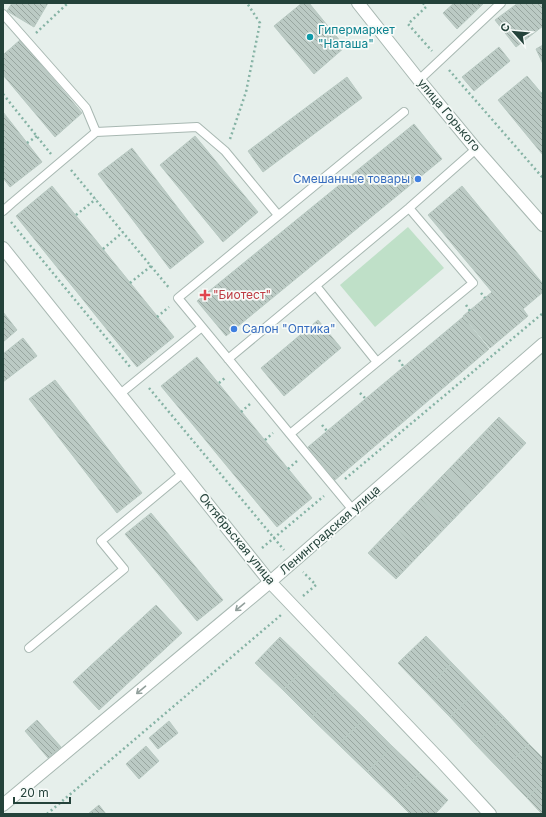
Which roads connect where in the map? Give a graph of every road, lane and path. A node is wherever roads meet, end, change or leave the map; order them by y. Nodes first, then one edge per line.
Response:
1 (68, 3) edge
2 (247, 3) edge
3 (358, 3) edge
4 (423, 3) edge
5 (501, 3) edge
6 (3, 14) edge
7 (27, 42) junction
8 (440, 60) junction
9 (419, 80) junction
10 (3, 94) edge
11 (7, 100) junction
12 (3, 104) edge
13 (404, 112) dead end
14 (96, 132) junction
15 (36, 136) junction
16 (27, 143) dead end
17 (476, 149) junction
18 (225, 151) junction
19 (61, 162) junction
20 (543, 178) edge
21 (96, 199) junction
22 (409, 208) junction
23 (3, 211) edge
24 (76, 215) dead end
25 (278, 215) junction
26 (543, 225) edge
27 (123, 232) junction
28 (3, 248) edge
29 (103, 249) dead end
30 (151, 266) junction
31 (130, 283) dead end
32 (316, 286) junction
33 (178, 298) junction
34 (543, 313) edge
35 (202, 327) junction
36 (543, 344) edge
37 (228, 359) junction
38 (377, 362) junction
39 (120, 394) junction
40 (290, 434) junction
41 (183, 472) junction
42 (334, 487) junction
43 (353, 510) junction
44 (251, 558) junction
45 (270, 582) junction
46 (316, 585) dead end
47 (292, 605) junction
48 (29, 648) dead end
49 (3, 805) edge
50 (47, 814) edge
51 (490, 814) edge

1 - 7 path
2 - 18 path
3 - 9 street, улица Горького
4 - 8 path
5 - 8 lane
6 - 7 lane
7 - 14 lane
8 - 9 lane
8 - 20 path
9 - 17 street, улица Горького
10 - 11 path
11 - 12 path
11 - 15 path
13 - 25 lane
14 - 18 lane
14 - 19 lane
15 - 16 path
15 - 19 path
17 - 22 lane
17 - 26 street, улица Горького
18 - 25 lane
19 - 21 path
19 - 23 lane
21 - 24 path
21 - 27 path
22 - 32 lane
22 - 38 lane
25 - 33 lane
27 - 29 path
27 - 30 path
28 - 39 street, Октябрьская улица
30 - 31 path
30 - 33 path
32 - 37 lane
32 - 38 lane
33 - 35 lane
34 - 42 path
35 - 37 lane
35 - 39 lane
36 - 43 street, Ленинградская улица
37 - 40 lane
38 - 40 lane
39 - 41 street, Октябрьская улица
40 - 42 lane
41 - 44 street, Октябрьская улица
41 - 48 lane
42 - 43 lane
42 - 44 path
43 - 45 street, Ленинградская улица
44 - 45 street, Октябрьская улица
45 - 47 street, Октябрьская улица
45 -> 49 street, Ленинградская улица
46 - 47 path
47 - 50 path
47 - 51 street, Октябрьская улица

